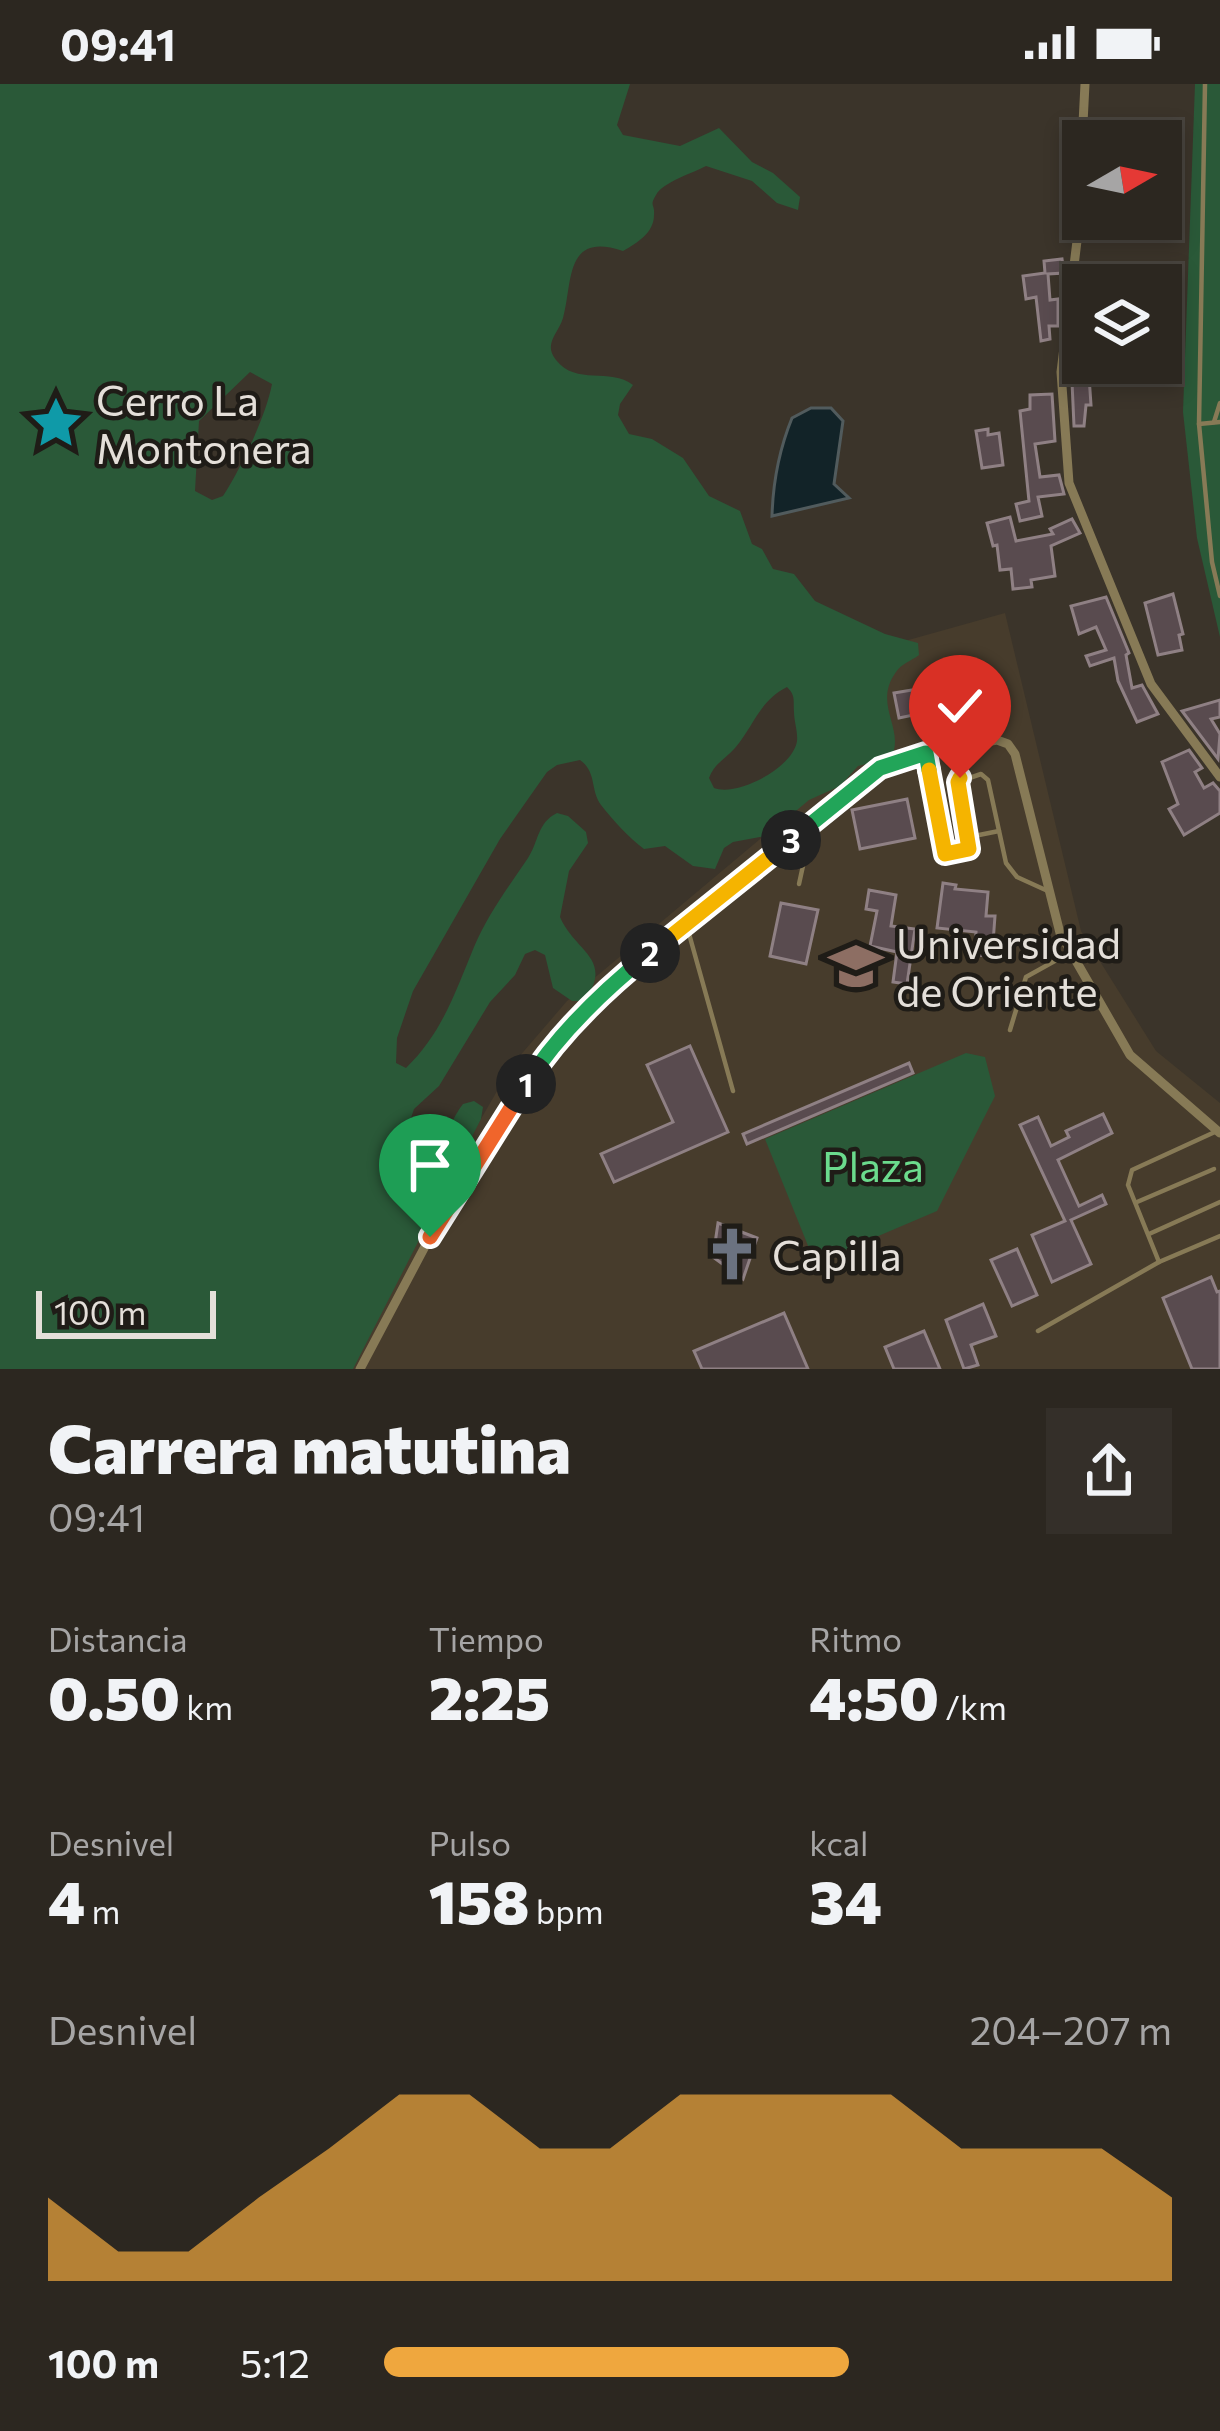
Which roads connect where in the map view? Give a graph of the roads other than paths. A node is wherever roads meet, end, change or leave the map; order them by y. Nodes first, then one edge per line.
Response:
1 (1085, 84) edge
2 (1205, 84) edge
3 (1220, 403) edge
4 (1217, 422) edge
5 (1199, 424) junction
6 (1220, 596) edge
7 (997, 709) dead end
8 (926, 753) junction
9 (1220, 777) edge
10 (813, 823) junction
11 (999, 831) junction
12 (968, 837) junction
13 (799, 884) dead end
14 (1049, 892) junction
15 (686, 923) junction
16 (1071, 952) junction
17 (1010, 1030) dead end
18 (733, 1091) dead end
19 (1219, 1132) edge
20 (1214, 1169) dead end
21 (1220, 1202) edge
22 (1135, 1203) junction
23 (1148, 1234) junction
24 (1220, 1236) edge
25 (1159, 1262) junction
26 (1038, 1331) dead end
27 (360, 1369) edge

1 - 9 street
2 - 5 lane
3 - 4 lane
4 - 5 lane
5 - 6 lane
7 - 8 lane
8 - 10 street
8 - 12 lane
8 - 14 street
10 - 13 lane
10 - 15 street
11 - 12 lane
11 - 12 lane
11 - 14 lane
14 - 16 street
15 - 18 lane
15 - 27 street
16 - 17 lane
16 - 19 street
19 - 22 lane
20 - 22 lane
21 - 23 lane
22 - 23 lane
23 - 25 lane
24 - 25 lane
25 - 26 lane

